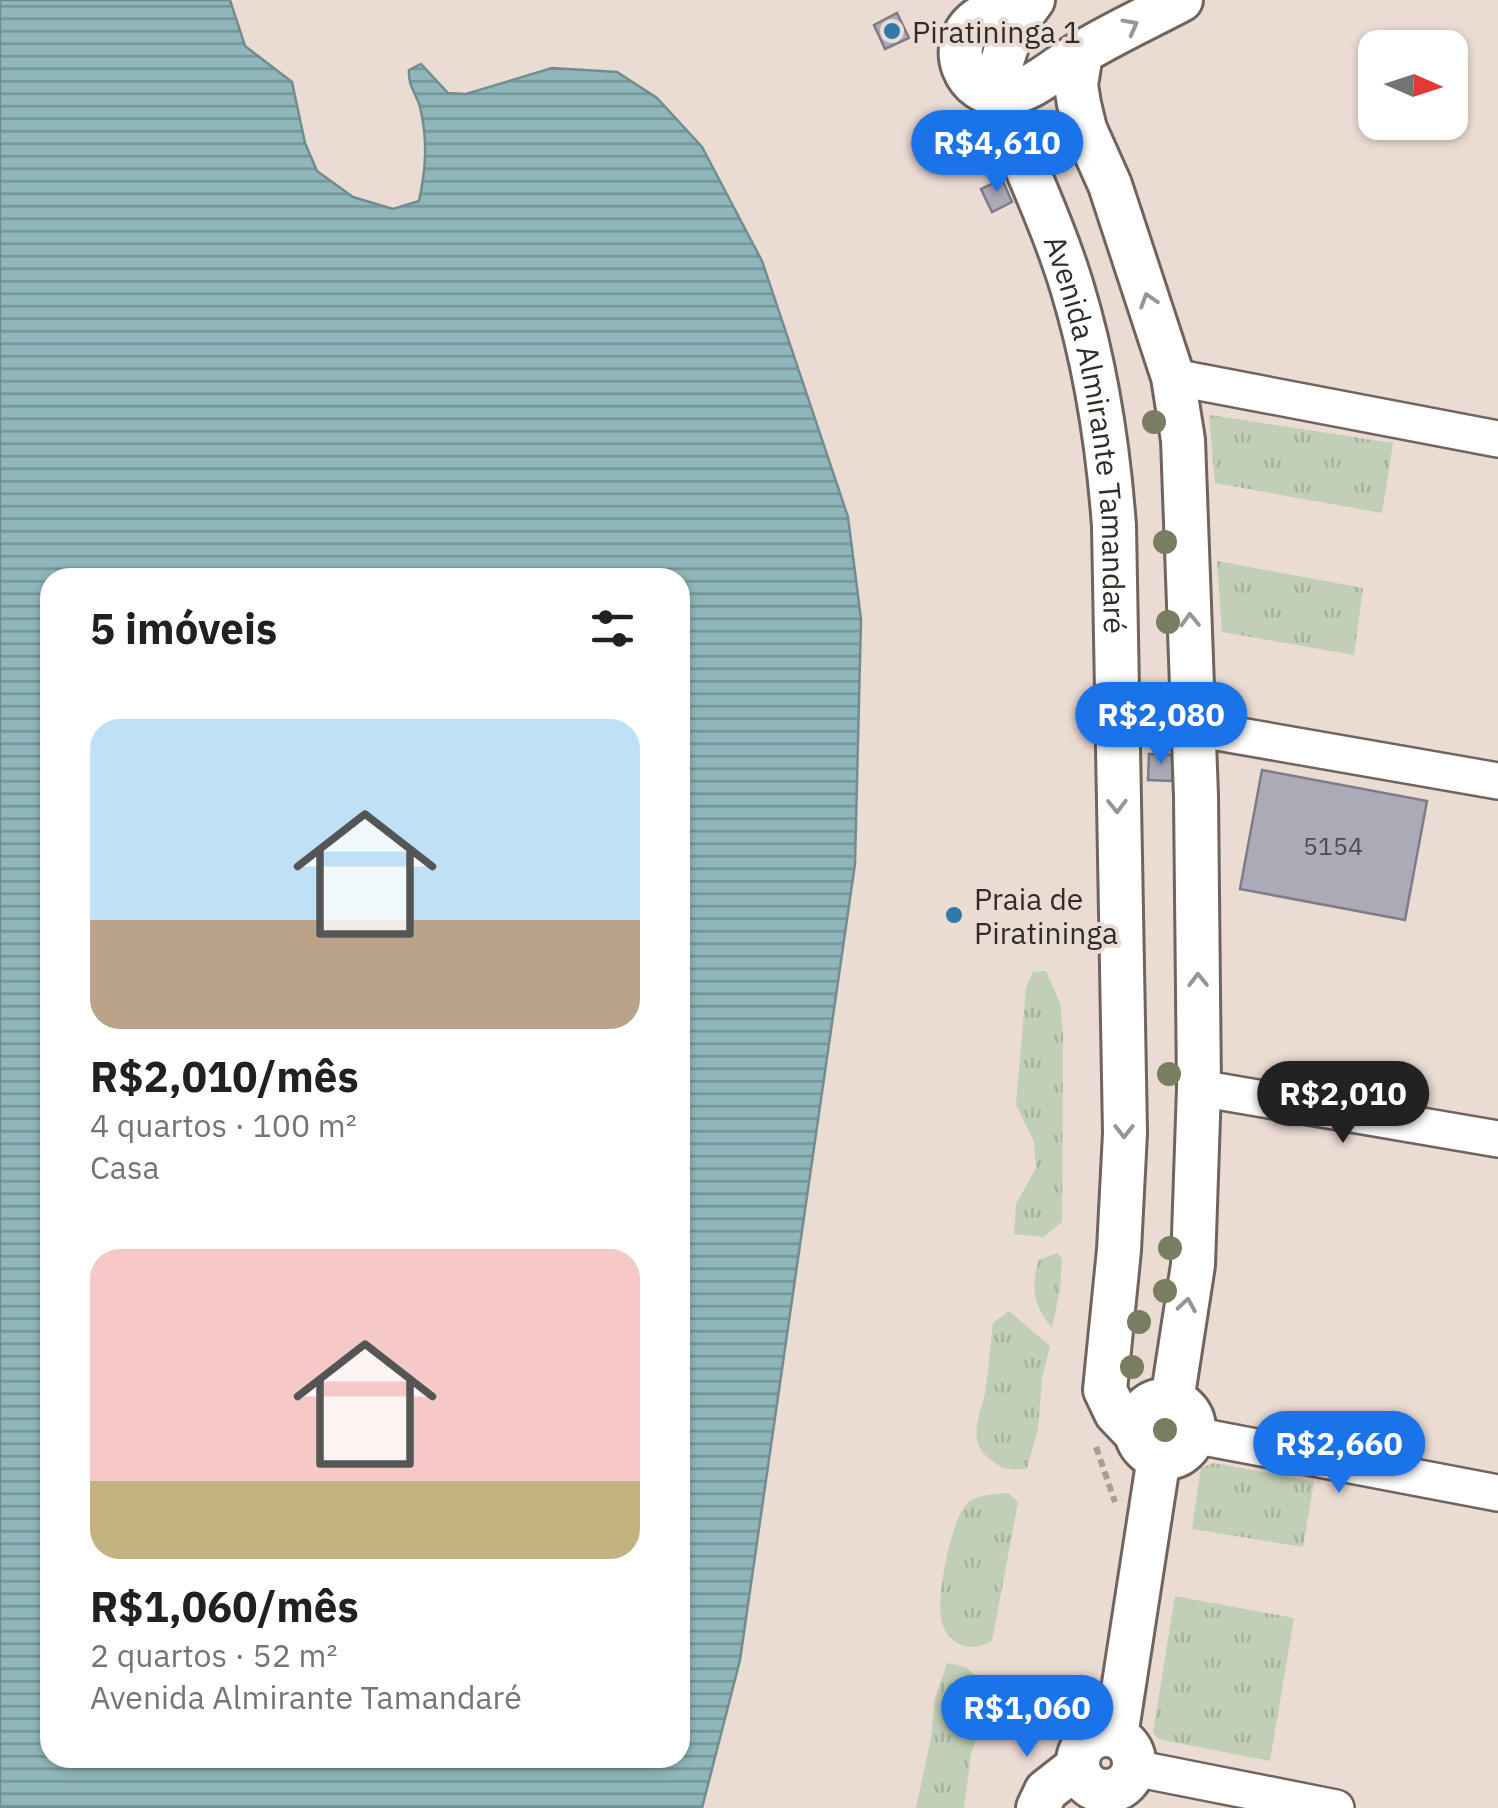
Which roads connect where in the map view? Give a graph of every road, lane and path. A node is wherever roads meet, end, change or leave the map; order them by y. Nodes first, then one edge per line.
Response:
1 (1030, 0) edge
2 (1180, 0) edge
3 (1081, 53) junction
4 (997, 94) junction
5 (1101, 166) junction
6 (1038, 194) junction
7 (1173, 377) junction
8 (1498, 439) edge
9 (1194, 728) junction
10 (1498, 781) edge
11 (1199, 1088) junction
12 (1498, 1138) edge
13 (1165, 1432) junction
14 (1093, 1438) dead end
15 (1498, 1493) edge
16 (1118, 1513) dead end
17 (1089, 1695) dead end
18 (1097, 1768) edge
19 (1038, 1808) edge
20 (1336, 1808) edge

1 - 4 street
3 -> 2 street
3 - 4 street
3 - 5 street
4 - 6 street, Avenida Almirante Tamandaré
5 - 6 street
7 -> 5 street
6 -> 13 street, Avenida Almirante Tamandaré
7 - 8 street
9 -> 7 street
9 - 10 street
11 -> 9 street
11 - 12 street
13 -> 11 street
13 - 15 street
13 - 18 street
14 - 16 path
17 - 18 path
18 - 19 street
18 - 20 street

